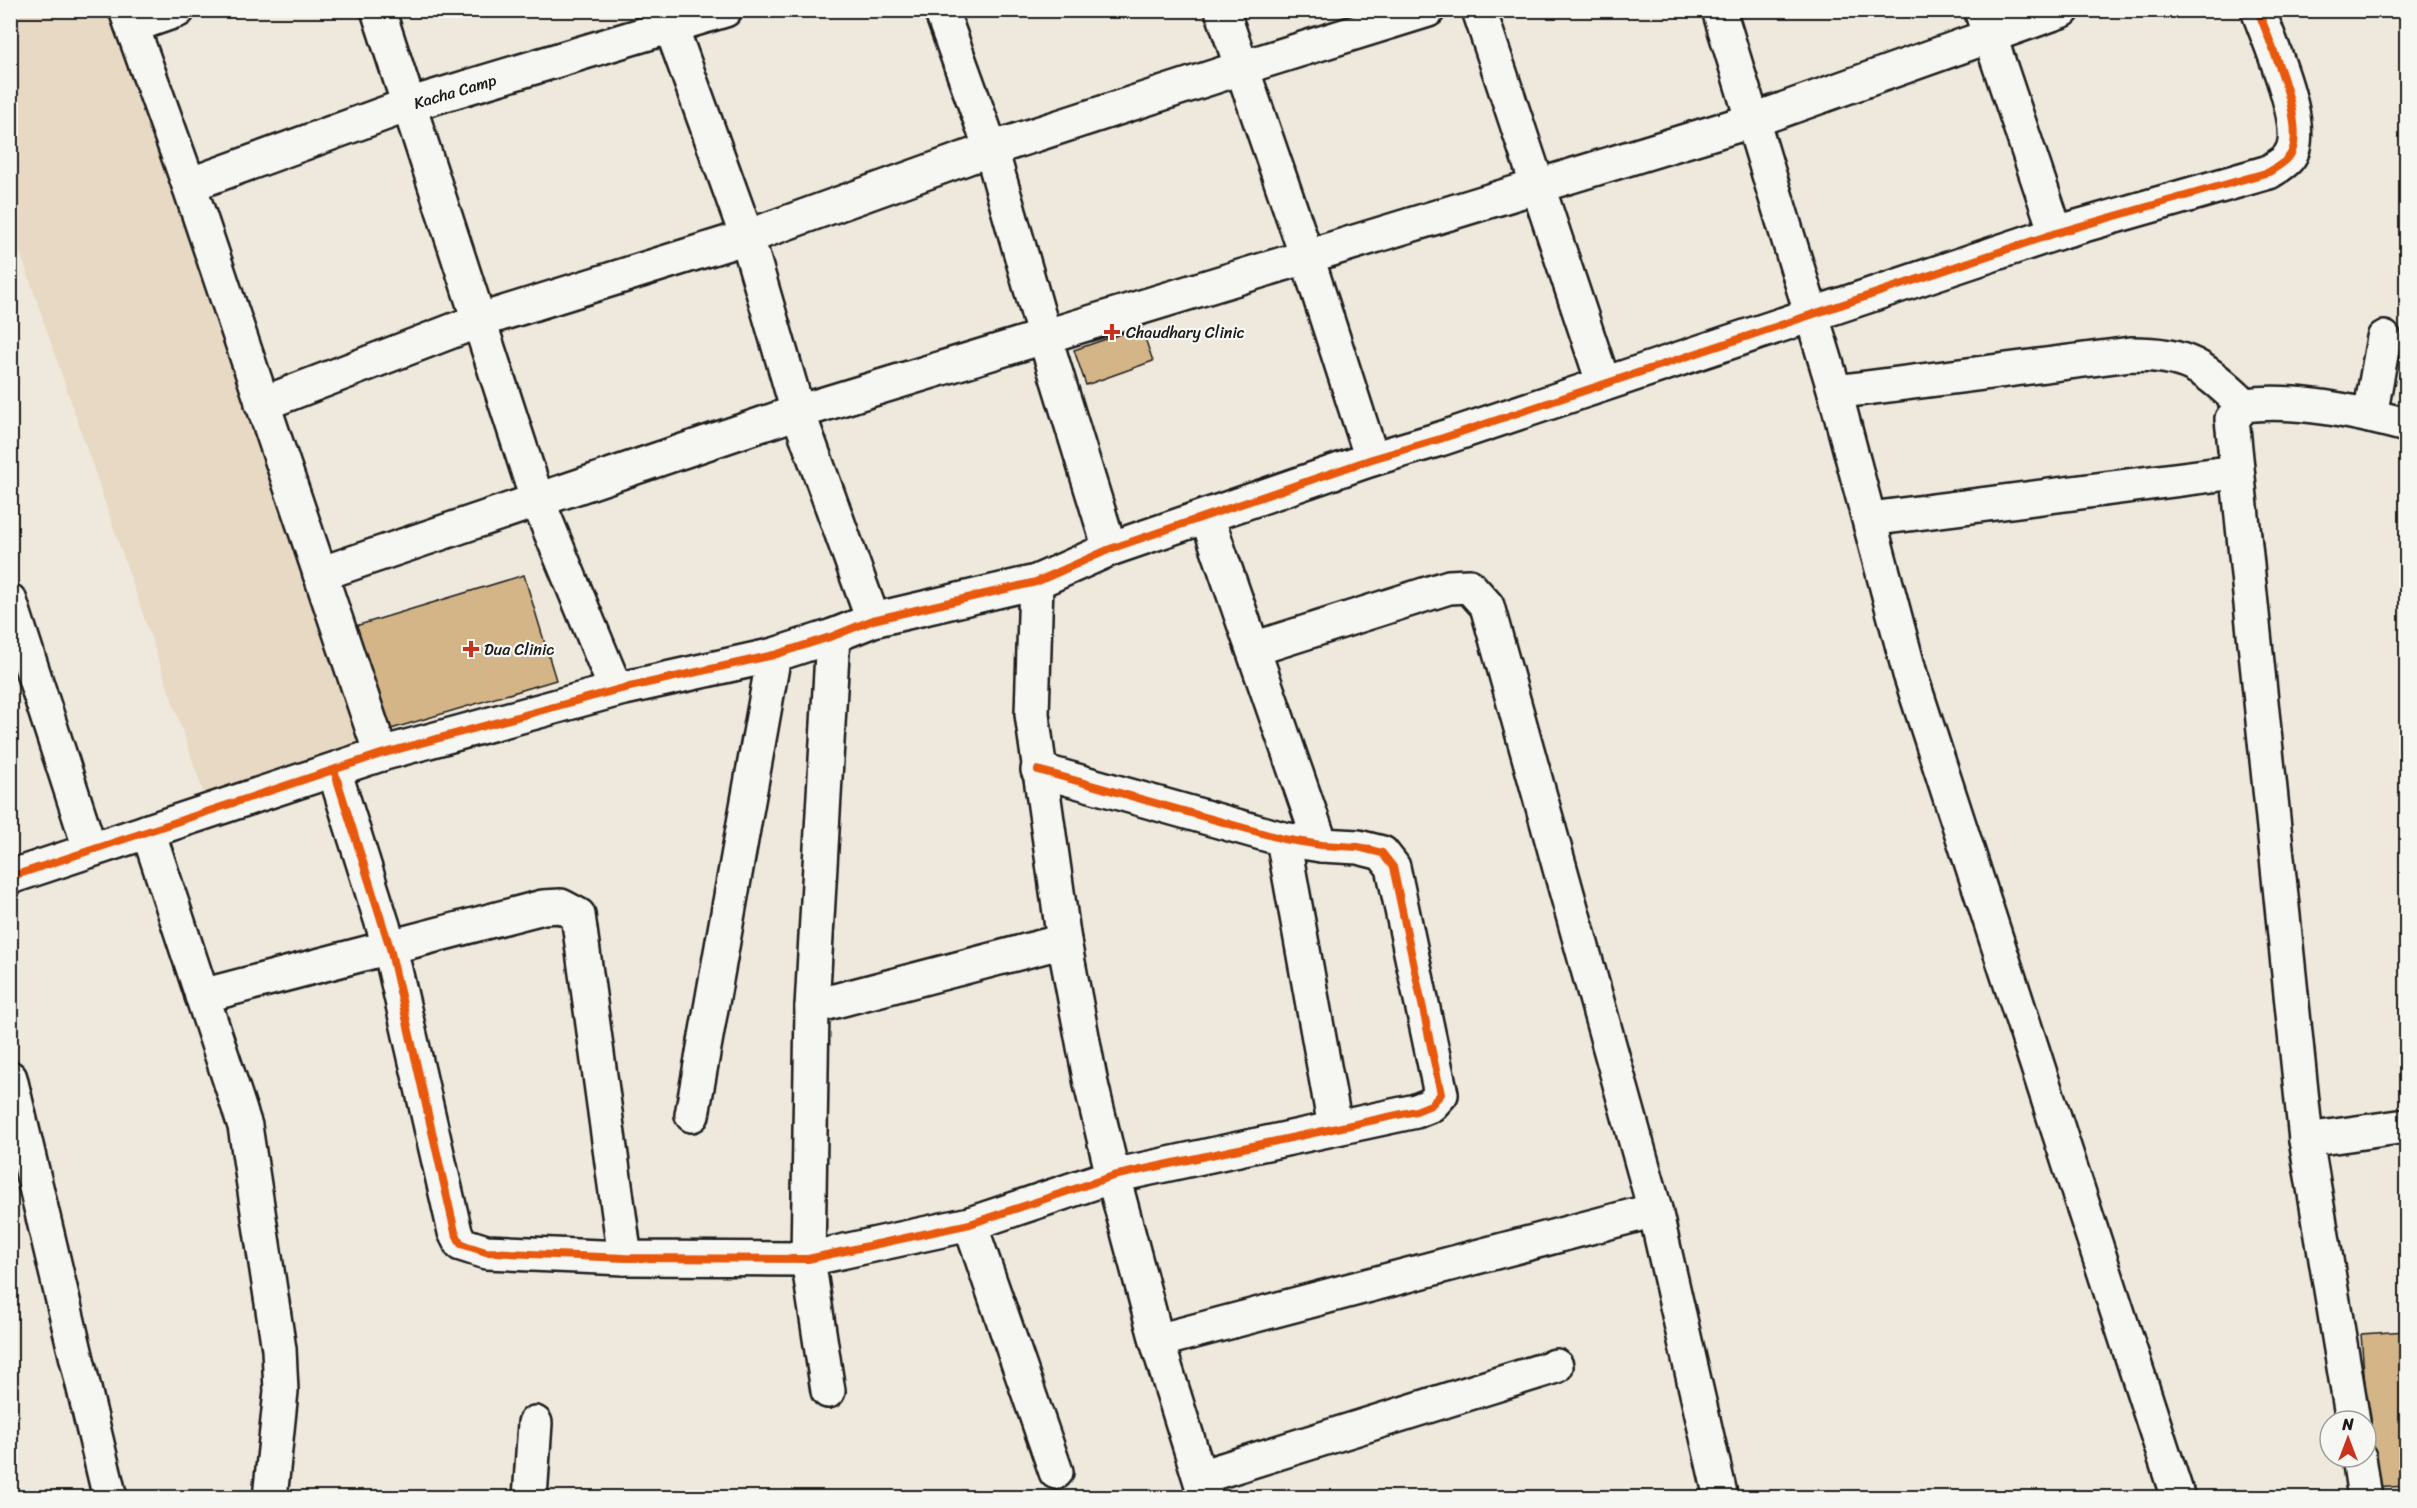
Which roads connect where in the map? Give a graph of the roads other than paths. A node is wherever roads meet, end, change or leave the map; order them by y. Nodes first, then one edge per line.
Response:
1 (177, 10) edge
2 (378, 10) edge
3 (725, 10) edge
4 (941, 10) edge
5 (1222, 10) edge
6 (1428, 10) edge
7 (1479, 10) edge
8 (1719, 10) edge
9 (2063, 10) edge
10 (2258, 10) edge
11 (129, 18) edge
12 (668, 19) edge
13 (1985, 24) edge
14 (1241, 68) junction
15 (408, 105) junction
16 (1751, 121) junction
17 (991, 149) junction
18 (189, 185) junction
19 (1538, 185) junction
20 (2056, 233) junction
21 (747, 237) junction
22 (1307, 257) junction
23 (1812, 312) junction
24 (478, 321) junction
25 (1045, 338) junction
26 (2384, 338) dead end
27 (1603, 382) junction
28 (1835, 392) junction
29 (262, 404) junction
30 (2244, 405) junction
31 (798, 412) junction
32 (2370, 416) junction
33 (2406, 425) edge
34 (1372, 459) junction
35 (2236, 472) junction
36 (537, 499) junction
37 (1207, 517) junction
38 (1870, 519) junction
39 (1110, 549) junction
40 (320, 574) junction
41 (1036, 582) junction
42 (10, 601) edge
43 (873, 620) junction
44 (832, 636) junction
45 (1253, 649) junction
46 (774, 655) junction
47 (616, 690) junction
48 (381, 754) junction
49 (334, 770) junction
50 (1038, 770) junction
51 (148, 831) junction
52 (1283, 839) junction
53 (1321, 845) junction
54 (90, 849) junction
55 (10, 877) edge
56 (1064, 942) junction
57 (390, 948) junction
58 (202, 996) junction
59 (812, 1007) junction
60 (10, 1078) edge
61 (692, 1115) dead end
62 (2406, 1126) edge
63 (1335, 1127) junction
64 (2306, 1140) junction
65 (1113, 1176) junction
66 (1655, 1210) junction
67 (970, 1224) junction
68 (625, 1258) junction
69 (808, 1259) junction
70 (1157, 1341) junction
71 (1556, 1366) dead end
72 (828, 1391) dead end
73 (2351, 1409) edge
74 (535, 1423) dead end
75 (2361, 1469) edge
76 (1056, 1472) dead end
77 (1203, 1487) edge
78 (110, 1497) edge
79 (270, 1497) edge
80 (530, 1497) edge
81 (1721, 1497) edge
82 (2178, 1497) edge
83 (2365, 1497) edge

1 - 11 street
2 - 15 street
3 - 12 street, Kacha Camp
4 - 17 street
5 - 14 street
6 - 14 street
7 - 19 street
8 - 16 street
9 - 13 street
10 - 20 street
11 - 18 street
12 - 15 street, Kacha Camp
12 - 21 street
13 - 16 street
13 - 20 street
14 - 17 street
14 - 22 street
15 - 18 street, Kacha Camp
15 - 24 street
16 - 19 street
16 - 23 street
17 - 21 street
17 - 25 street
18 - 29 street
19 - 22 street
19 - 27 street
20 - 23 street
21 - 24 street
21 - 31 street
22 - 25 street
22 - 34 street
23 - 27 street
23 - 28 street
24 - 29 street
24 - 36 street
25 - 31 street
25 - 39 street
26 - 32 street
27 - 34 street
28 - 30 street
28 - 38 street
29 - 40 street
30 - 32 street
30 - 35 street
31 - 36 street
31 - 43 street
32 - 33 street
34 - 37 street
35 - 38 street
35 - 64 street
36 - 40 street
36 - 47 street
37 - 39 street
37 - 45 street
38 - 82 street
39 - 41 street
40 - 48 street
41 - 43 street
41 - 50 street
42 - 54 street
43 - 44 street
44 - 46 street
44 - 59 street
45 - 53 street
45 - 66 street
46 - 47 street
46 - 61 street
47 - 48 street
48 - 49 street
49 - 51 street
49 - 57 street
50 - 52 street
50 - 56 street
51 - 54 street
51 - 58 street
52 - 53 street
52 - 63 street
53 - 63 street
54 - 55 street
56 - 59 street
56 - 65 street
57 - 58 street
57 - 68 street
57 - 68 street
58 - 79 street
59 - 69 street
60 - 78 street
62 - 64 street
63 - 65 street
64 - 73 street
65 - 67 street
65 - 70 street
66 - 70 street
66 - 81 street
67 - 69 street
67 - 76 street
68 - 69 street
69 - 72 street
70 - 77 street
71 - 77 street
74 - 80 street
75 - 83 street

